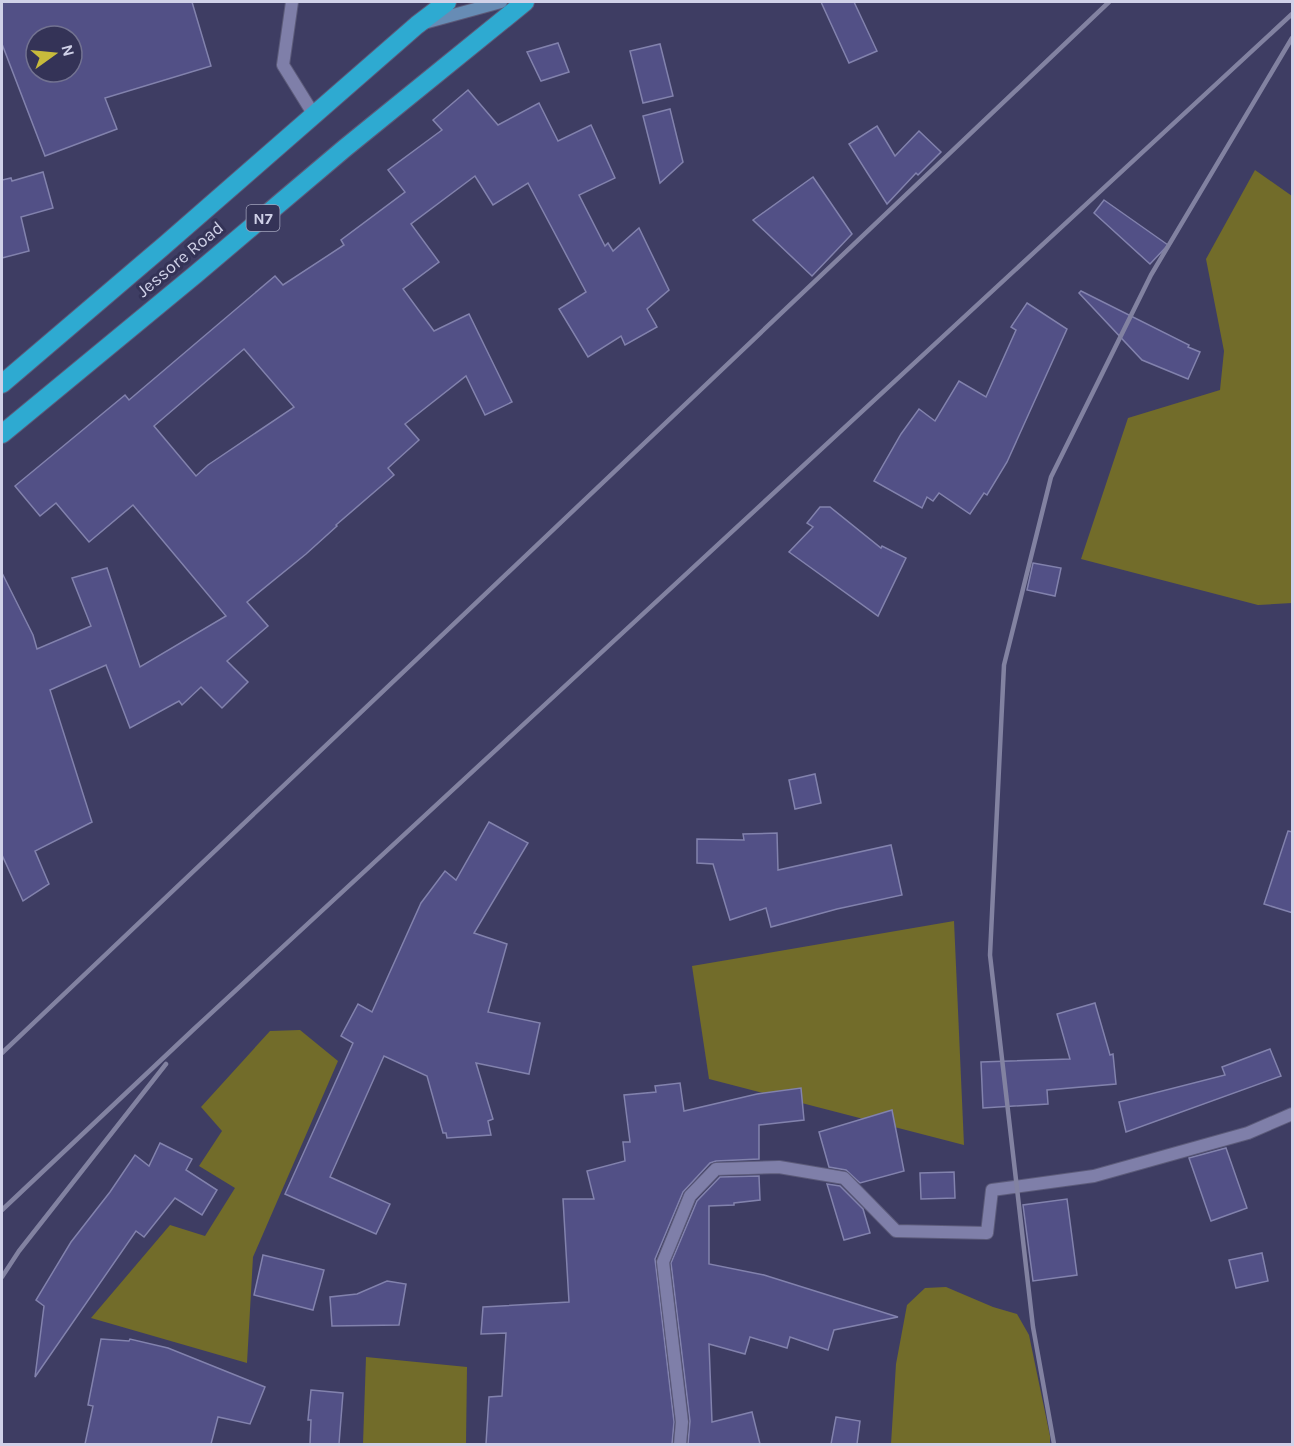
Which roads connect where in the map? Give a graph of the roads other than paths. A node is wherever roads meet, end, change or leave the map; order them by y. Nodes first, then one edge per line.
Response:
1 (292, 2) edge
2 (447, 2) edge
3 (501, 2) edge
4 (525, 2) edge
5 (417, 25) junction
6 (314, 115) junction
7 (2, 384) edge
8 (2, 434) edge
9 (1293, 1114) edge
10 (680, 1444) edge

1 - 6 street
2 - 5 highway, Jessore Road / N7
3 - 5 main road
4 - 8 highway, Jessore Road / N7
5 - 6 highway, Jessore Road / N7
6 - 7 highway, Jessore Road / N7
9 - 10 street

